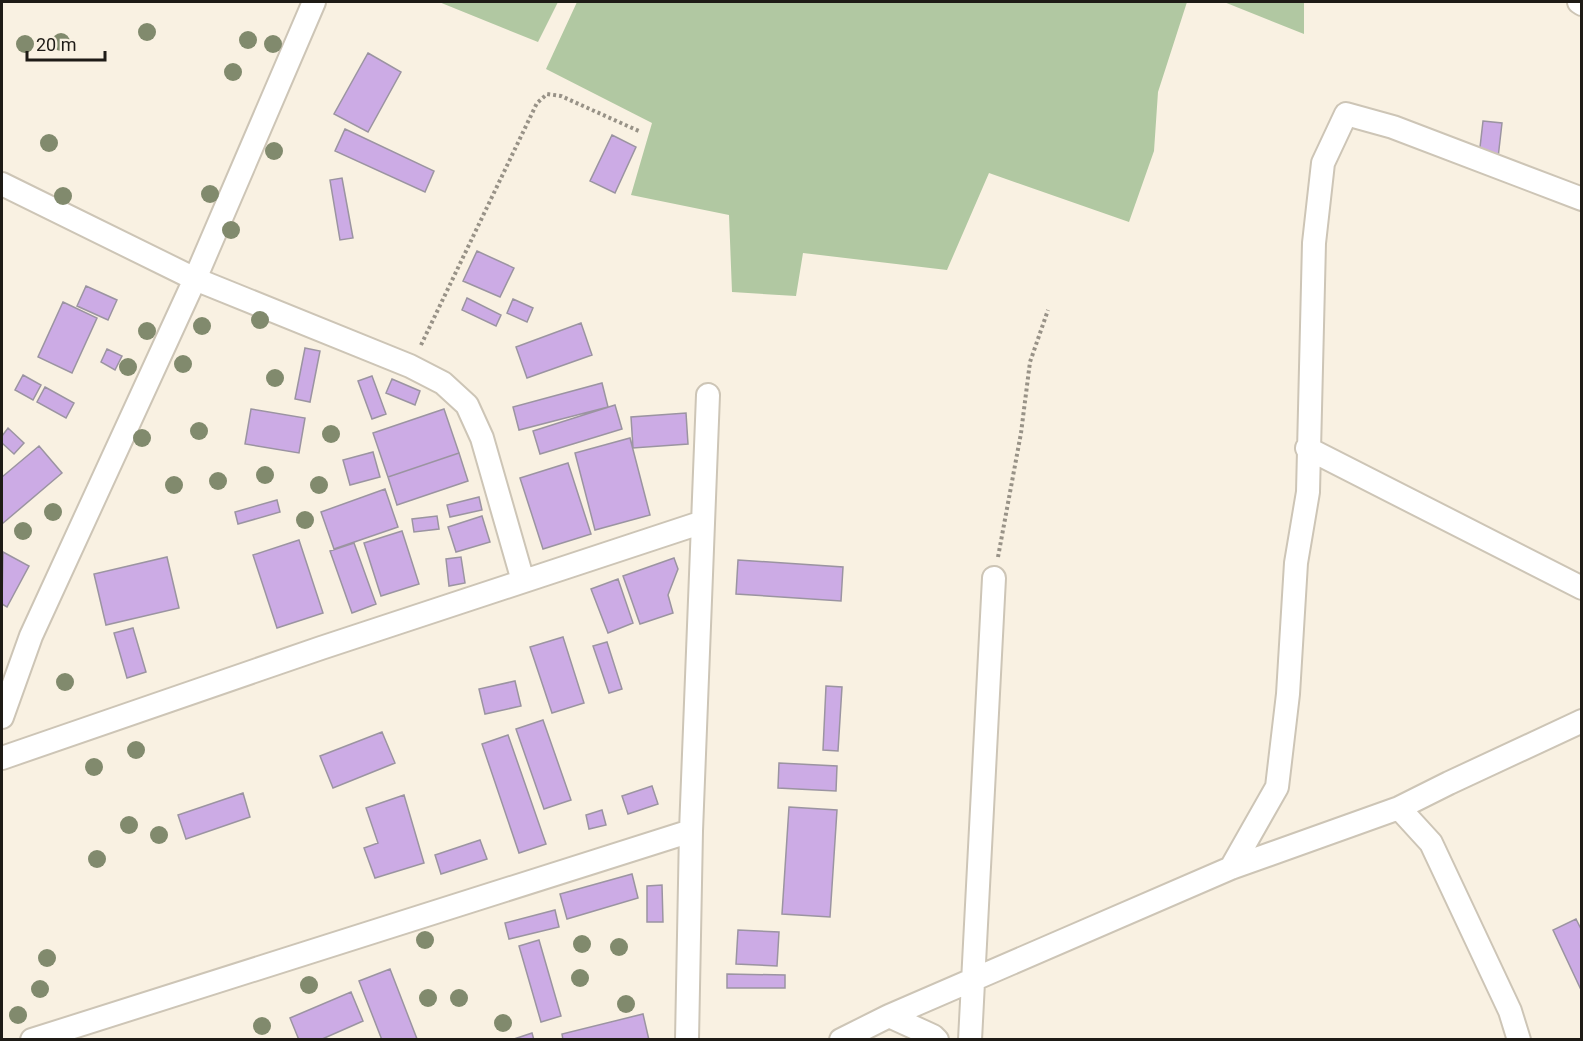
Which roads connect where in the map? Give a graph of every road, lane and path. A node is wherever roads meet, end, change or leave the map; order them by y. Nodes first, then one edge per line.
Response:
1 (314, 2) edge
2 (641, 132) dead end
3 (2, 184) edge
4 (1581, 199) edge
5 (195, 279) junction
6 (1048, 309) dead end
7 (410, 366) junction
8 (708, 395) dead end
9 (1307, 448) junction
10 (703, 522) junction
11 (994, 578) joint
12 (523, 581) junction
13 (1581, 588) edge
14 (2, 717) edge
15 (1581, 721) edge
16 (2, 758) edge
17 (1400, 808) junction
18 (691, 831) junction
19 (1231, 868) junction
20 (972, 982) junction
21 (889, 1016) junction
22 (32, 1040) edge
23 (687, 1040) edge
24 (841, 1040) edge
25 (937, 1040) edge
26 (970, 1040) edge
27 (1519, 1040) edge

1 - 5 street
2 - 7 path
3 - 5 street
4 - 9 street
5 - 7 street
5 - 14 street
6 - 11 path
7 - 12 street
8 - 10 street
9 - 13 street
9 - 19 street
10 - 12 street
10 - 18 street
11 - 20 street
12 - 16 street
15 - 17 street
17 - 19 street
17 - 27 street
18 - 22 street
18 - 23 street
19 - 20 street
20 - 21 street
20 - 26 street
21 - 24 street
21 - 25 street

